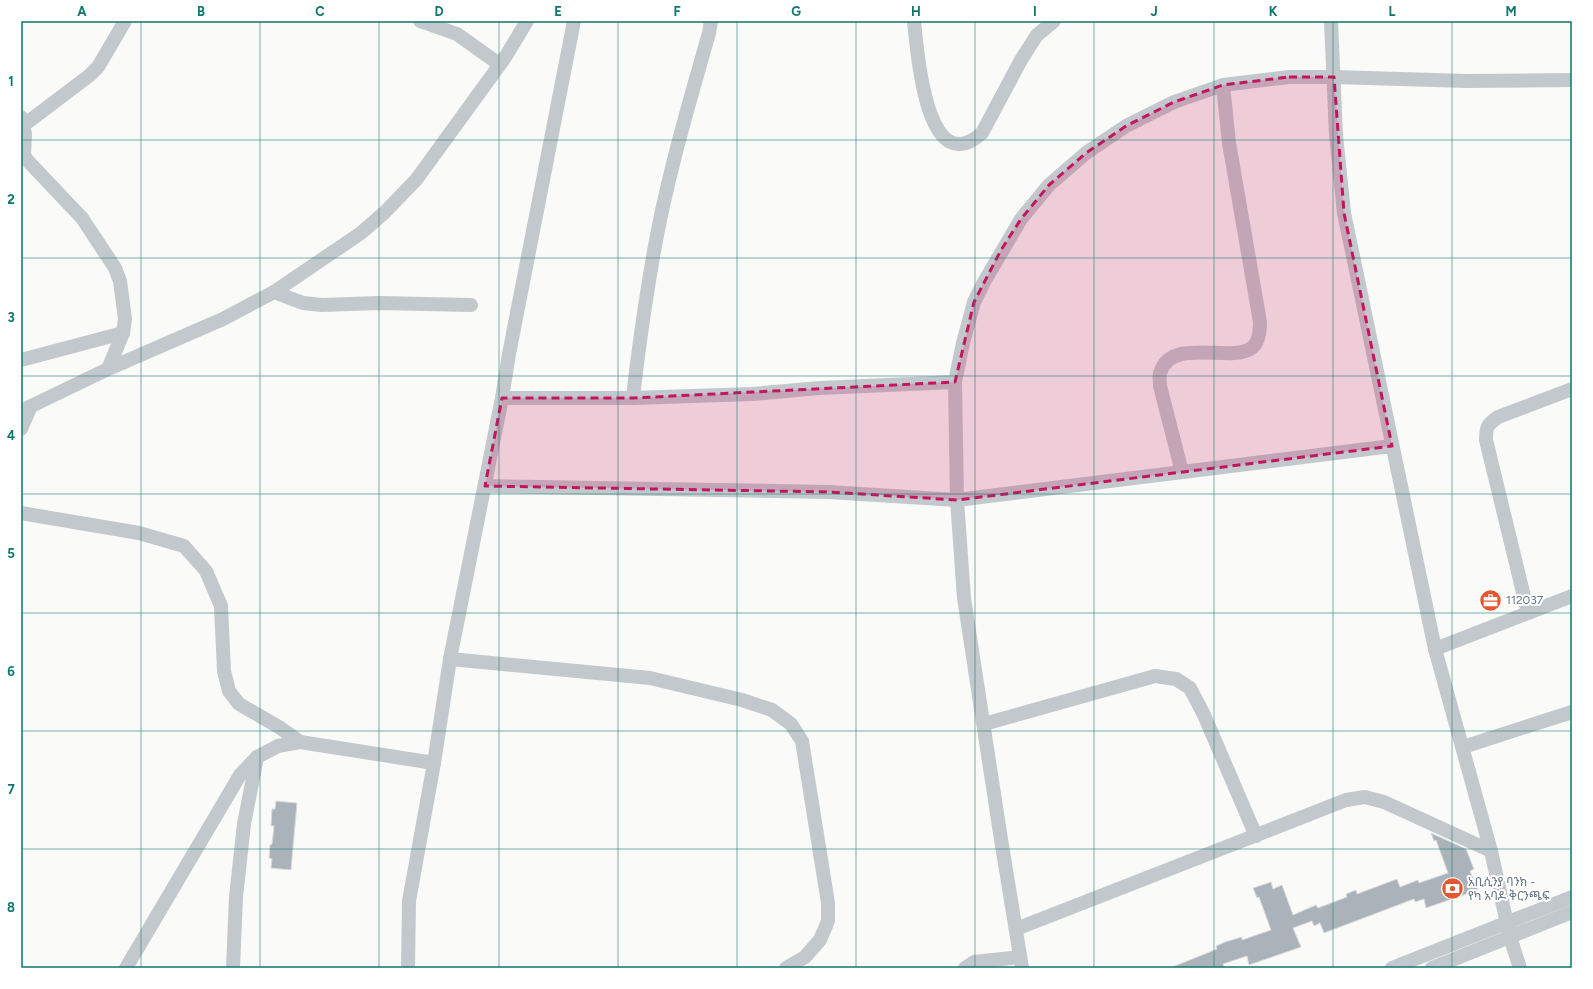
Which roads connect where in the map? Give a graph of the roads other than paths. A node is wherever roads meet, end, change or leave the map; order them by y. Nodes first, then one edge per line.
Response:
1 (125, 21) edge
2 (420, 21) edge
3 (527, 21) edge
4 (574, 21) edge
5 (711, 21) edge
6 (914, 21) edge
7 (1054, 21) edge
8 (1331, 21) edge
9 (499, 64) junction
10 (1334, 77) junction
11 (1572, 80) edge
12 (1223, 85) junction
13 (23, 129) edge
14 (274, 292) junction
15 (471, 305) dead end
16 (123, 333) junction
17 (21, 360) edge
18 (108, 369) junction
19 (955, 382) junction
20 (1572, 389) edge
21 (502, 398) junction
22 (633, 398) junction
23 (26, 409) edge
24 (21, 429) edge
25 (1392, 446) junction
26 (1182, 472) junction
27 (485, 486) junction
28 (956, 500) junction
29 (21, 513) edge
30 (1572, 596) edge
31 (1528, 613) junction
32 (1435, 649) junction
33 (450, 659) junction
34 (1572, 712) edge
35 (984, 724) junction
36 (300, 742) junction
37 (1463, 747) junction
38 (257, 757) junction
39 (434, 763) junction
40 (1256, 836) junction
41 (1491, 851) junction
42 (1572, 896) edge
43 (1572, 912) edge
44 (1506, 922) junction
45 (1016, 929) junction
46 (1510, 937) junction
47 (1021, 962) edge
48 (126, 968) edge
49 (233, 968) edge
50 (408, 968) edge
51 (786, 968) edge
52 (965, 968) edge
53 (1392, 968) edge
54 (1432, 968) edge
55 (1520, 968) edge

1 - 13 street
2 - 9 street
3 - 9 street
4 - 21 street
5 - 22 street
6 - 7 street
8 - 10 street
9 - 14 street
10 - 11 street
10 - 12 street
10 - 25 street
12 - 19 street
12 - 26 street
13 - 16 street
14 - 15 street
14 - 18 street
16 - 17 street
16 - 18 street
18 - 23 street
19 - 22 street
19 - 28 street
20 - 31 street
21 - 22 street
21 - 27 street
23 - 24 street
25 - 26 street
25 - 32 street
26 - 28 street
27 - 28 street
27 - 33 street
28 - 35 street
29 - 36 street
30 - 31 street
31 - 32 street
32 - 37 street
33 - 39 street
33 - 51 street
34 - 37 street
35 - 40 street
35 - 45 street
36 - 38 street
36 - 39 street
37 - 41 street
38 - 48 street
38 - 49 street
39 - 50 street
40 - 41 street
40 - 45 street
41 - 44 street
42 - 44 street
43 - 46 street
44 - 46 street
44 - 53 street
45 - 47 street
46 - 54 street
46 - 55 street
47 - 52 street

